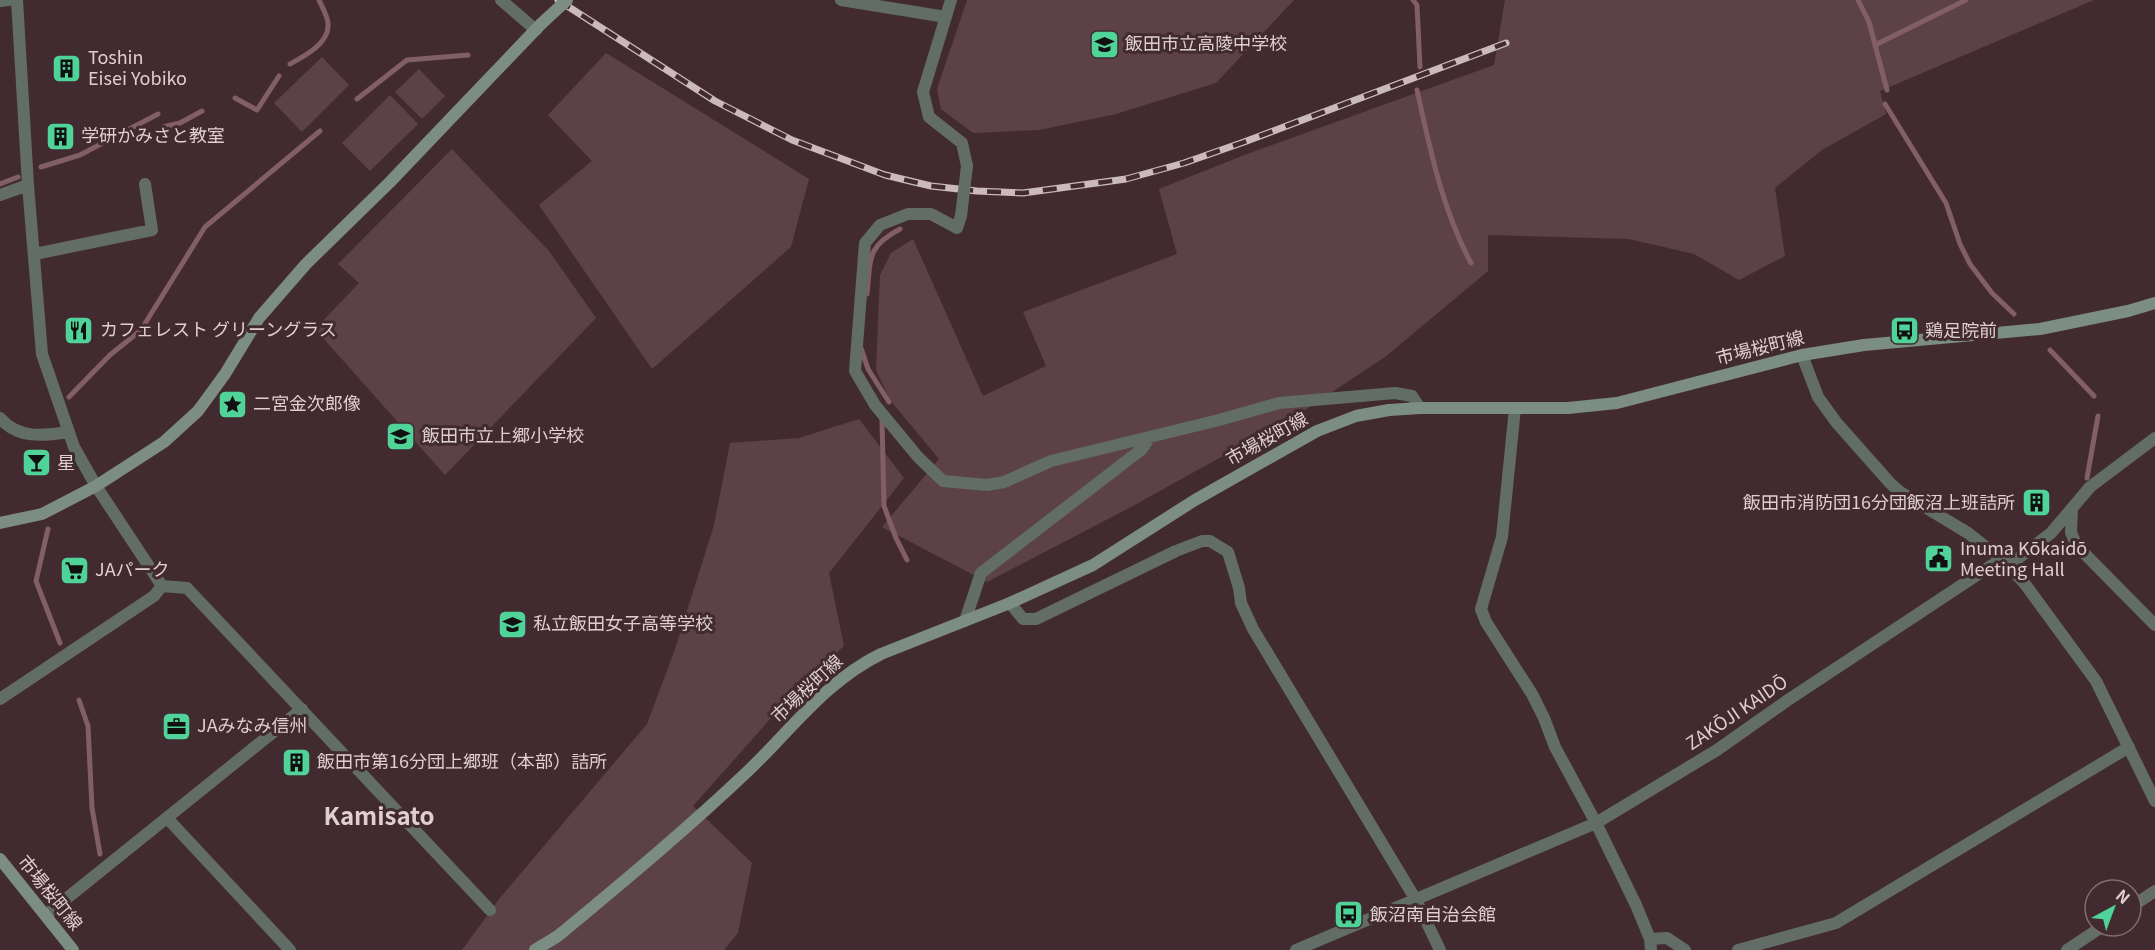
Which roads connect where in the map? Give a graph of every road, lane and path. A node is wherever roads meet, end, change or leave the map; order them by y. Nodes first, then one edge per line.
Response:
1 (9, 0) edge
2 (17, 0) edge
3 (501, 0) edge
4 (567, 0) edge
5 (841, 0) edge
6 (951, 0) edge
7 (0, 1) edge
8 (946, 17) junction
9 (539, 27) junction
10 (28, 184) junction
11 (145, 184) dead end
12 (0, 195) edge
13 (35, 254) junction
14 (2155, 303) edge
15 (1802, 355) junction
16 (1420, 408) junction
17 (1515, 408) junction
18 (0, 418) edge
19 (68, 432) junction
20 (1149, 438) junction
21 (2155, 438) edge
22 (96, 486) junction
23 (2072, 509) junction
24 (0, 523) edge
25 (2006, 563) junction
26 (162, 586) junction
27 (1010, 603) junction
28 (965, 621) junction
29 (2155, 624) edge
30 (0, 699) edge
31 (302, 709) junction
32 (2129, 747) junction
33 (2155, 801) edge
34 (168, 819) junction
35 (1596, 823) junction
36 (0, 859) edge
37 (1416, 900) junction
38 (490, 910) dead end
39 (46, 915) junction
40 (2085, 938) edge
41 (1650, 944) edge
42 (1752, 948) edge
43 (73, 950) edge
44 (290, 950) edge
45 (535, 950) edge
46 (1296, 950) edge
47 (1440, 950) edge
48 (1685, 950) edge
49 (1738, 950) edge
50 (2067, 950) edge

1 - 7 street
2 - 10 street
3 - 9 street
4 - 9 main road, bridge
5 - 8 street
6 - 8 street
8 - 20 street, bridge
9 - 22 main road
10 - 12 street
10 - 13 street
11 - 13 street
13 - 19 street
14 - 15 main road, 市場桜町線
15 - 17 main road, 市場桜町線
15 - 25 street
16 - 17 main road, 市場桜町線
16 - 20 street
16 - 27 main road, 市場桜町線
17 - 35 street
18 - 19 street
19 - 22 street
20 - 28 street
21 - 23 street, ZAKŌJI KAIDŌ
22 - 24 main road
22 - 26 street
23 - 25 street, ZAKŌJI KAIDŌ
23 - 29 street
25 - 32 street
25 - 35 street, ZAKŌJI KAIDŌ
26 - 30 street
26 - 31 street
27 - 28 main road, 市場桜町線
27 - 37 street
28 - 45 main road, 市場桜町線
31 - 34 street
31 - 38 street
32 - 33 street
32 - 42 street
34 - 39 street
34 - 44 street
35 - 37 street, ZAKŌJI KAIDŌ
35 - 41 street
36 - 39 main road, 市場桜町線
37 - 46 street, ZAKŌJI KAIDŌ
37 - 47 street
39 - 43 main road, 市場桜町線
40 - 50 street
41 - 48 street
42 - 49 street

